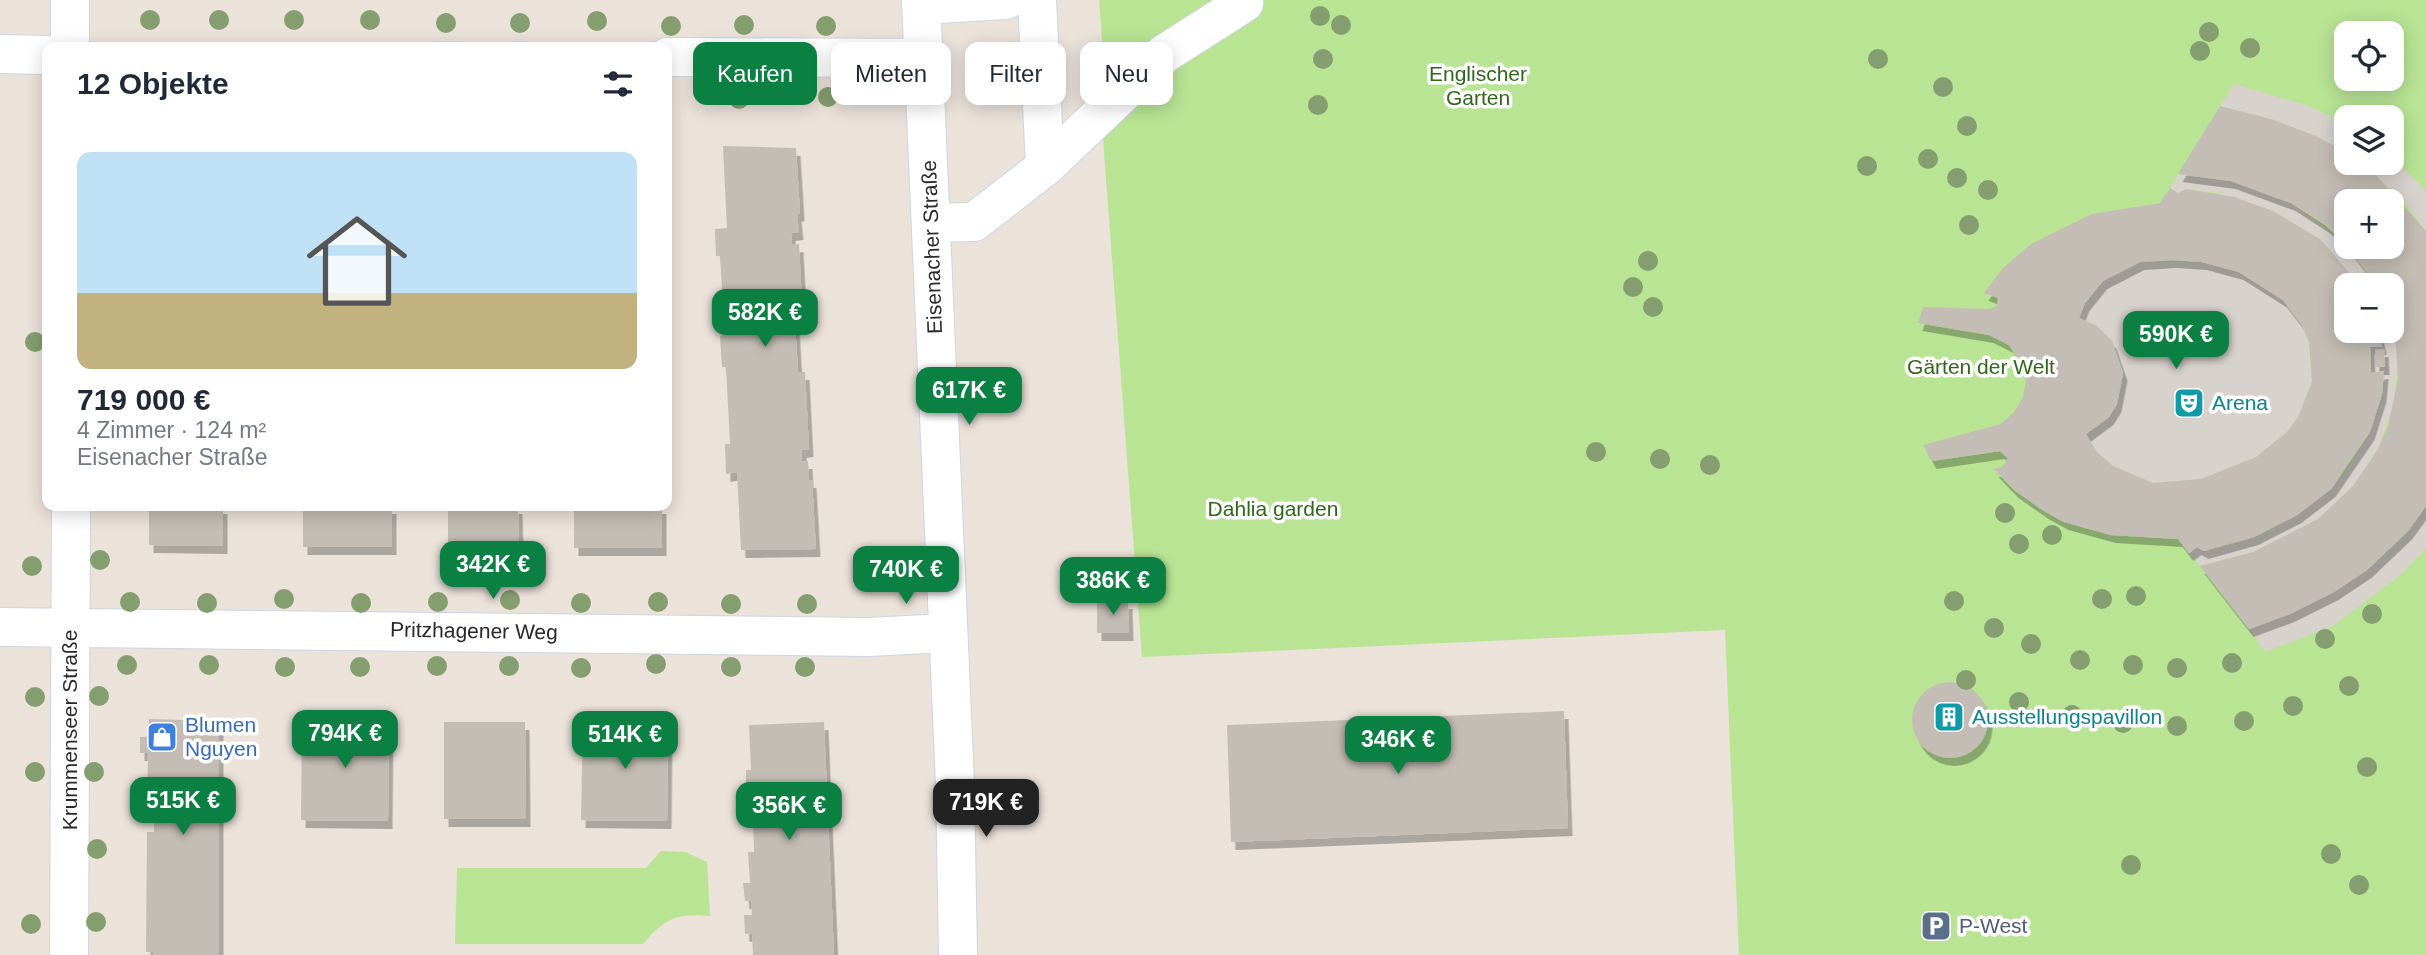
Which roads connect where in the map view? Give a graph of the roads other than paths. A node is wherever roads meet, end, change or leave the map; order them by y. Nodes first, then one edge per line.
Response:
1 (70, 0) edge
2 (1006, 0) edge
3 (1037, 0) edge
4 (921, 2) edge
5 (1244, 3) dead end
6 (70, 42) edge
7 (923, 42) edge
8 (0, 54) edge
9 (42, 55) edge
10 (672, 57) edge
11 (831, 58) edge
12 (926, 105) edge
13 (1045, 167) junction
14 (931, 223) junction
15 (71, 511) edge
16 (0, 627) edge
17 (70, 627) junction
18 (948, 633) junction
19 (69, 955) edge
20 (958, 955) edge

1 - 6 street
2 - 4 street
3 - 13 street
4 - 7 street, Eisenacher Straße
5 - 13 street
8 - 9 street
10 - 11 street
12 - 14 street, Eisenacher Straße
13 - 14 street
14 - 18 street, Eisenacher Straße
15 - 17 street, Krummenseer Straße
16 - 17 street, Pritzhagener Weg
17 - 18 street, Pritzhagener Weg
17 - 19 street, Krummenseer Straße
18 - 20 street, Eisenacher Straße

